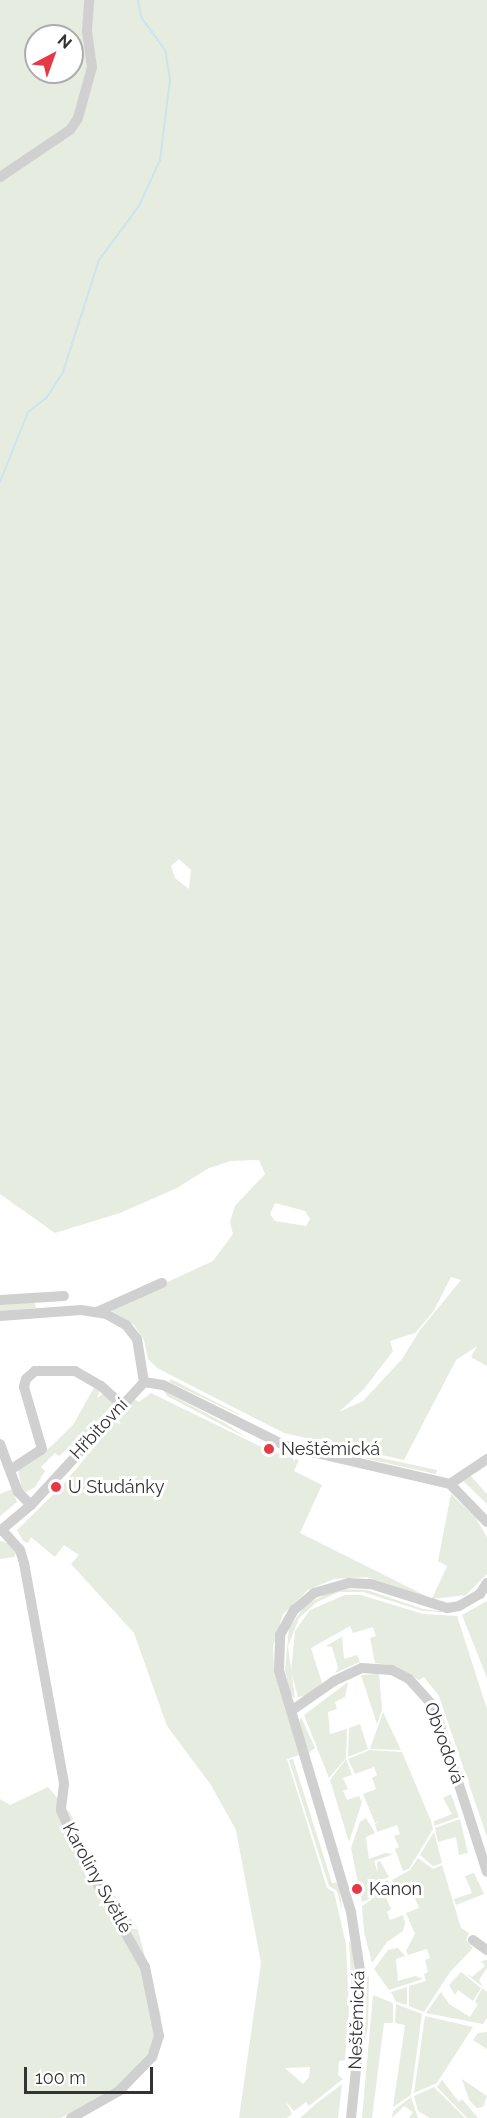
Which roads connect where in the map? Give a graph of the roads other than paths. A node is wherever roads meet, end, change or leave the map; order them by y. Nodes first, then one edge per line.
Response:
1 (89, 0) edge
2 (0, 177) edge
3 (162, 1283) dead end
4 (64, 1296) dead end
5 (0, 1300) edge
6 (99, 1311) junction
7 (0, 1316) edge
8 (144, 1382) junction
9 (123, 1405) junction
10 (0, 1444) edge
11 (487, 1459) edge
12 (10, 1470) junction
13 (450, 1484) junction
14 (31, 1504) junction
15 (487, 1522) edge
16 (1, 1530) edge
17 (487, 1583) edge
18 (291, 1711) junction
19 (487, 1872) edge
20 (473, 1940) dead end
21 (487, 1950) edge
22 (71, 2118) edge
23 (351, 2118) edge

1 - 2 street
3 - 6 street
4 - 5 street
6 - 7 street
6 - 8 street
8 - 9 street, Hřbitovní
8 - 13 street
9 - 12 street
9 - 14 street, Hřbitovní
10 - 12 street
11 - 13 street
12 - 14 street
13 - 15 street
14 - 16 street, Hřbitovní
16 - 22 street, Karolíny Světlé
17 - 18 street, Neštěmická
18 - 19 street, Obvodová
18 - 23 street, Neštěmická
20 - 21 street

